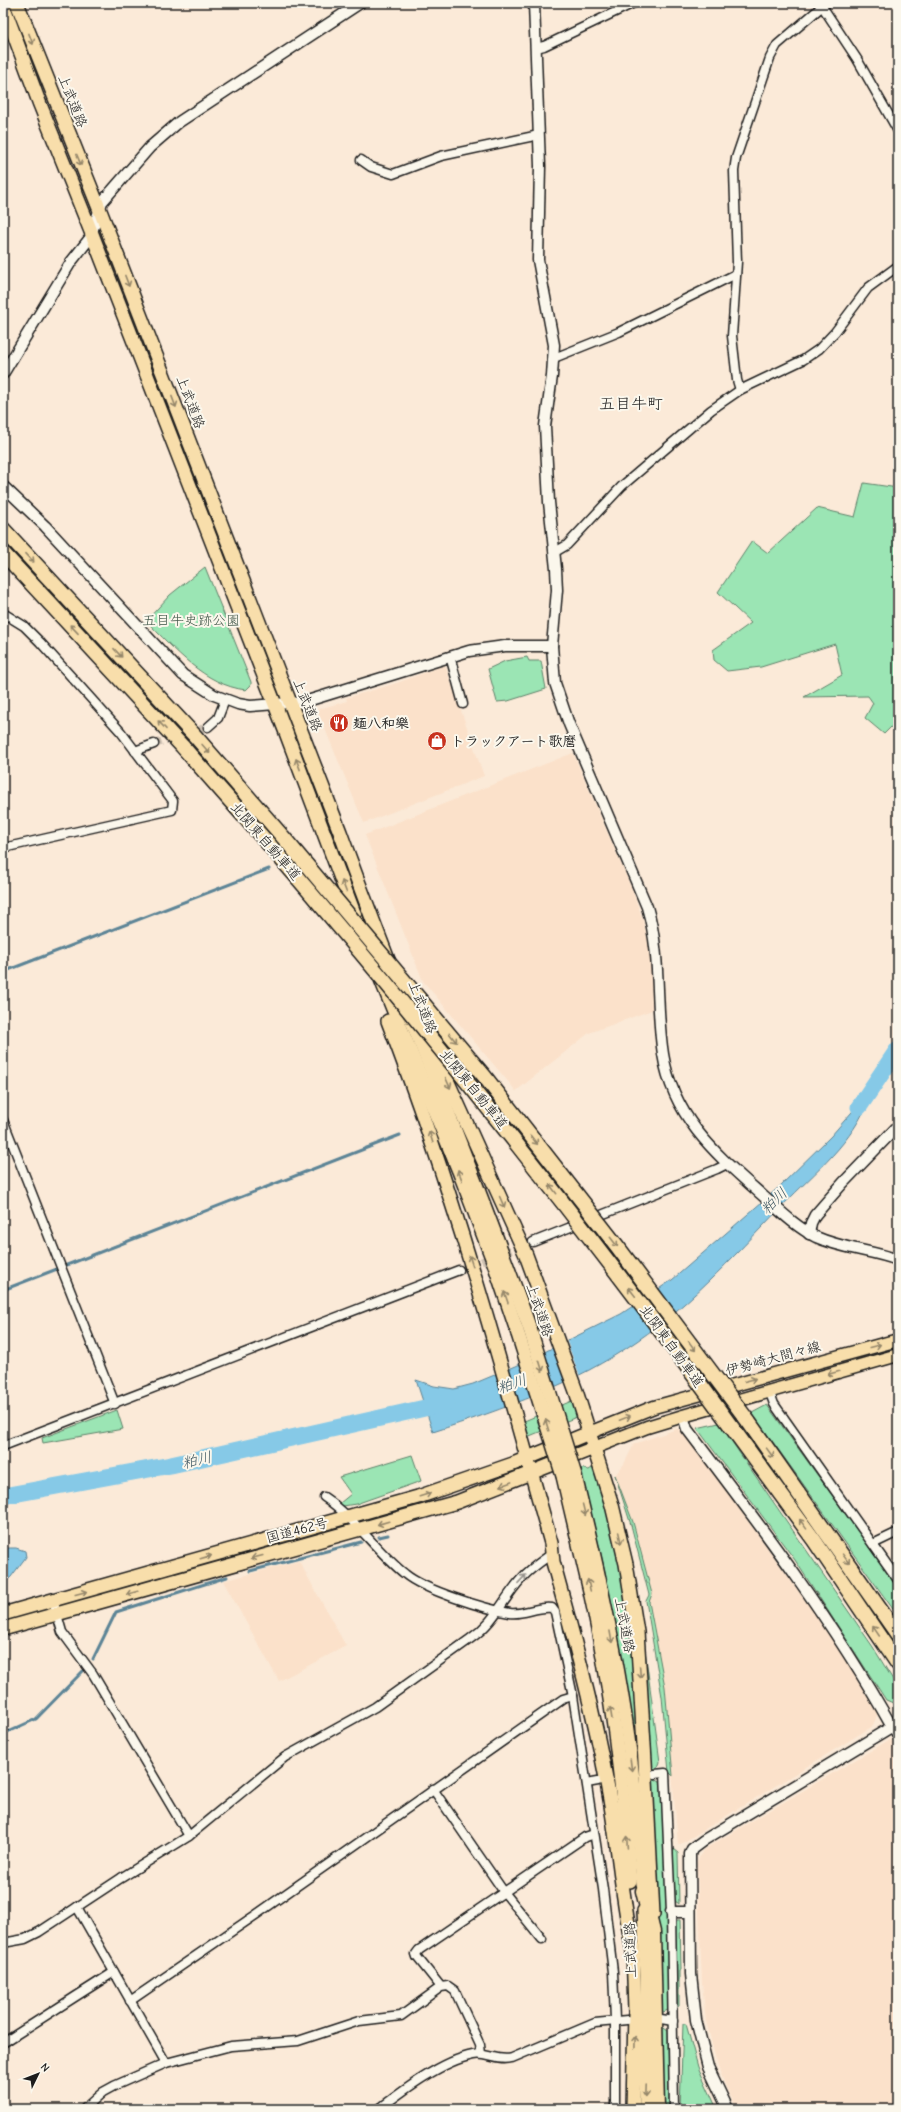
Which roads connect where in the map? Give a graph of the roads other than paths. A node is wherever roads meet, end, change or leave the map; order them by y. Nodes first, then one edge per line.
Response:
1 (17, 3) edge
2 (360, 3) edge
3 (534, 3) edge
4 (634, 3) edge
5 (822, 4) edge
6 (3, 5) edge
7 (536, 48) junction
8 (898, 112) edge
9 (891, 119) junction
10 (898, 131) edge
11 (539, 135) junction
12 (361, 160) dead end
13 (99, 208) junction
14 (92, 234) junction
15 (898, 266) edge
16 (736, 274) junction
17 (554, 358) junction
18 (3, 374) edge
19 (740, 390) junction
20 (3, 486) edge
21 (3, 529) edge
22 (3, 552) edge
23 (555, 552) junction
24 (3, 613) edge
25 (552, 646) junction
26 (450, 656) junction
27 (225, 700) junction
28 (274, 703) junction
29 (290, 703) junction
30 (463, 704) dead end
31 (208, 727) tunnel mouth
32 (154, 744) tunnel mouth
33 (135, 751) junction
34 (3, 848) edge
35 (354, 913) junction
36 (393, 973) junction
37 (3, 1120) edge
38 (898, 1126) edge
39 (731, 1167) junction
40 (809, 1234) junction
41 (533, 1242) tunnel mouth
42 (898, 1260) edge
43 (460, 1270) tunnel mouth
44 (524, 1332) junction
45 (898, 1340) edge
46 (898, 1355) edge
47 (770, 1390) junction
48 (115, 1404) junction
49 (683, 1416) junction
50 (589, 1433) junction
51 (3, 1446) edge
52 (594, 1448) junction
53 (528, 1458) junction
54 (532, 1474) junction
55 (568, 1474) junction
56 (324, 1497) dead end
57 (347, 1518) junction
58 (360, 1529) junction
59 (898, 1532) edge
60 (873, 1544) junction
61 (553, 1553) junction
62 (898, 1580) edge
63 (53, 1600) junction
64 (879, 1606) junction
65 (499, 1610) junction
66 (3, 1614) edge
67 (56, 1614) junction
68 (3, 1629) edge
69 (898, 1632) edge
70 (898, 1635) edge
71 (898, 1664) edge
72 (573, 1696) junction
73 (895, 1725) edge
74 (898, 1737) edge
75 (655, 1774) dead end
76 (598, 1781) dead end
77 (587, 1783) junction
78 (433, 1789) junction
79 (594, 1834) junction
80 (189, 1836) junction
81 (644, 1891) junction
82 (504, 1892) junction
83 (77, 1907) junction
84 (671, 1912) junction
85 (690, 1912) junction
86 (653, 1932) junction
87 (542, 1939) dead end
88 (3, 1943) edge
89 (634, 1955) junction
90 (114, 1972) junction
91 (647, 1976) junction
92 (441, 1987) junction
93 (130, 2001) junction
94 (661, 2019) dead end
95 (616, 2020) junction
96 (627, 2020) dead end
97 (673, 2021) junction
98 (3, 2043) edge
99 (481, 2054) junction
100 (166, 2063) junction
101 (84, 2109) edge
102 (379, 2109) edge
103 (616, 2109) edge
104 (633, 2109) edge
105 (646, 2109) edge
106 (657, 2109) edge
107 (674, 2109) edge
108 (728, 2109) edge

1 -> 13 highway, 上武道路
2 - 13 street
3 - 7 street
4 - 7 street
5 - 9 street
5 - 16 street
6 - 14 highway, 上武道路
7 - 11 street
8 - 9 street
9 - 10 street
11 - 12 street
11 - 17 street
13 - 14 street
13 -> 29 highway, 上武道路
14 - 18 street
14 - 28 highway, 上武道路
15 - 19 street
16 - 17 street
16 - 19 street
17 - 23 street
19 - 23 street
20 - 27 street
21 -> 64 highway, 北関東自動車道, bridge
71 -> 22 highway, 北関東自動車道, bridge
23 - 25 street
24 - 33 street
25 - 26 street
25 - 39 street
26 - 29 street
26 - 30 street
27 - 28 street
27 - 31 street
28 - 29 street
35 -> 28 highway, 上武道路
29 - 36 highway, 上武道路
32 - 33 street
33 - 34 street
44 -> 35 highway, 上武道路
53 -> 35 highway
36 - 44 highway, 上武道路
36 -> 50 highway
37 - 48 street
38 - 40 street
39 - 40 street
39 - 41 street
40 - 42 street
43 - 48 street
44 - 55 highway, 上武道路, bridge
50 -> 45 main road, 伊勢崎大間々線
46 -> 47 main road
47 - 49 main road
47 - 60 street
48 - 51 street
49 - 52 main road
49 - 73 street
50 - 52 highway
50 - 53 highway, 国道462号
52 - 54 highway, 国道462号
52 -> 86 highway
53 - 54 highway
57 -> 53 highway, 国道462号
54 -> 58 highway, 国道462号
54 - 61 highway
55 -> 81 highway, 上武道路
89 -> 55 highway, 上武道路
56 - 57 street
57 - 58 street
63 -> 57 highway, 国道462号
58 - 65 street
58 -> 67 highway, 国道462号
59 - 60 street
60 - 62 street
65 -> 61 street
61 - 89 highway
63 - 66 highway, 国道462号
63 - 67 street
64 - 69 highway
64 - 70 highway, 北関東自動車道
65 - 72 street
65 - 80 street
67 - 68 highway, 国道462号
67 - 80 street
72 - 77 street
72 - 78 street
73 - 74 street
73 - 85 street
75 - 84 street
76 - 77 street
77 - 79 street
78 - 82 street
78 - 93 street
79 - 82 street
79 - 95 street
80 - 83 street
81 - 86 highway
81 - 91 highway, 上武道路
82 - 87 street
82 - 92 street
83 - 88 street
83 - 90 street
84 - 85 street
84 - 97 street
85 - 108 street
86 - 91 highway
86 - 106 highway
104 -> 89 highway, 上武道路
90 - 93 street
90 - 98 street
91 -> 105 highway, 上武道路
92 - 99 street
92 - 100 street
93 - 100 street
94 - 97 street
95 - 96 street
95 - 99 street
95 - 103 street
97 - 107 street
99 - 102 street
100 - 101 street

